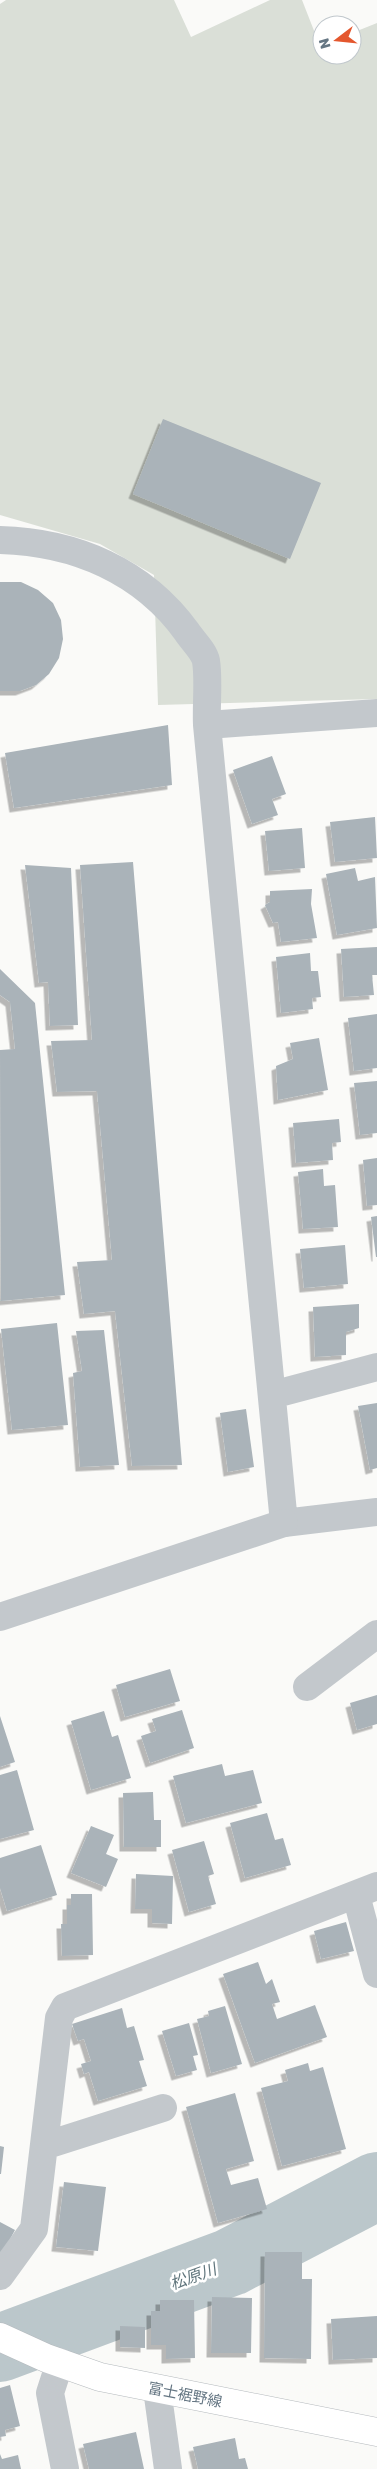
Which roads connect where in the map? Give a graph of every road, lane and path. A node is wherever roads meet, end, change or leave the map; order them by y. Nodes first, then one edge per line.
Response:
1 (0, 540) edge
2 (377, 713) edge
3 (207, 725) junction
4 (377, 1367) edge
5 (272, 1395) junction
6 (377, 1512) edge
7 (284, 1523) junction
8 (0, 1617) edge
9 (377, 1634) edge
10 (307, 1687) dead end
11 (366, 1891) edge
12 (377, 1974) edge
13 (163, 2108) dead end
14 (44, 2146) junction
15 (0, 2276) edge
16 (0, 2337) edge
17 (53, 2360) junction
18 (157, 2389) junction
19 (377, 2432) edge
20 (65, 2469) edge
21 (168, 2469) edge

1 - 3 street
2 - 3 street
3 - 5 street
4 - 5 street
5 - 7 street
6 - 7 street
7 - 8 street
9 - 10 street
11 - 12 street
11 - 14 street
13 - 14 street
14 - 15 street
16 - 17 main road, 富士裾野線
17 - 18 main road, 富士裾野線
17 - 20 street
18 - 19 main road, 富士裾野線
18 - 21 street

